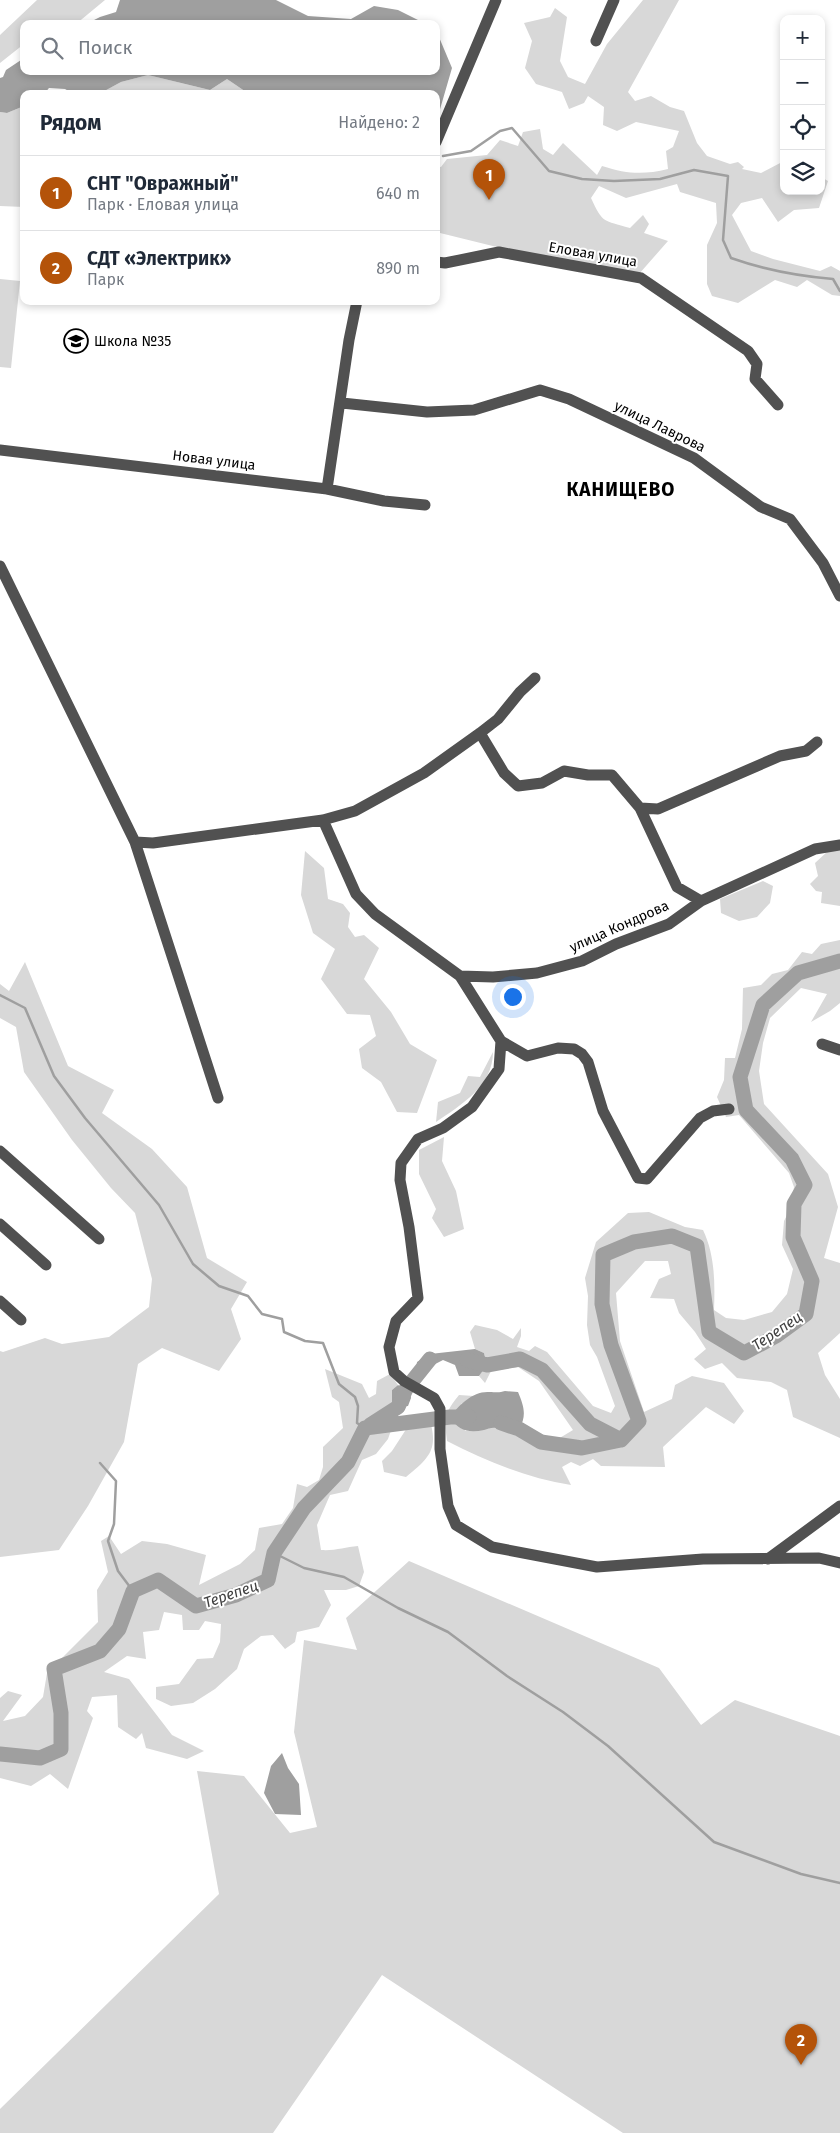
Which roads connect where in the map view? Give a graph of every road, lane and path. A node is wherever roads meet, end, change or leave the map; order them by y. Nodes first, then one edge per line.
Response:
1 (496, 0) edge
2 (614, 0) edge
3 (596, 42) dead end
4 (440, 133) edge
5 (440, 262) edge
6 (356, 305) edge
7 (342, 403) junction
8 (778, 405) dead end
9 (0, 450) edge
10 (328, 489) junction
11 (425, 505) dead end
12 (0, 566) edge
13 (840, 596) edge
14 (535, 678) dead end
15 (480, 734) junction
16 (817, 742) dead end
17 (640, 808) junction
18 (323, 820) junction
19 (135, 842) junction
20 (840, 844) edge
21 (701, 901) junction
22 (460, 976) junction
23 (501, 1041) junction
24 (822, 1044) dead end
25 (840, 1050) edge
26 (218, 1098) dead end
27 (729, 1109) dead end
28 (0, 1151) edge
29 (0, 1224) edge
30 (99, 1239) dead end
31 (46, 1265) dead end
32 (0, 1300) edge
33 (22, 1320) dead end
34 (840, 1506) edge
35 (768, 1559) junction
36 (840, 1562) edge

1 - 4 street
2 - 3 street
5 - 8 street, Еловая улица
6 - 7 street
7 - 10 street
7 - 13 street, улица Лаврова
9 - 10 street, Новая улица
10 - 11 street, Новая улица
12 - 19 street
14 - 15 street
15 - 17 street
15 - 18 street
16 - 17 street
17 - 21 street
18 - 19 street
18 - 22 street
19 - 26 street
20 - 21 street, улица Кондрова
21 - 22 street, улица Кондрова
22 - 23 street
23 - 27 street
23 - 35 street
24 - 25 street
28 - 30 street
29 - 31 street
32 - 33 street
34 - 35 street
35 - 36 street

